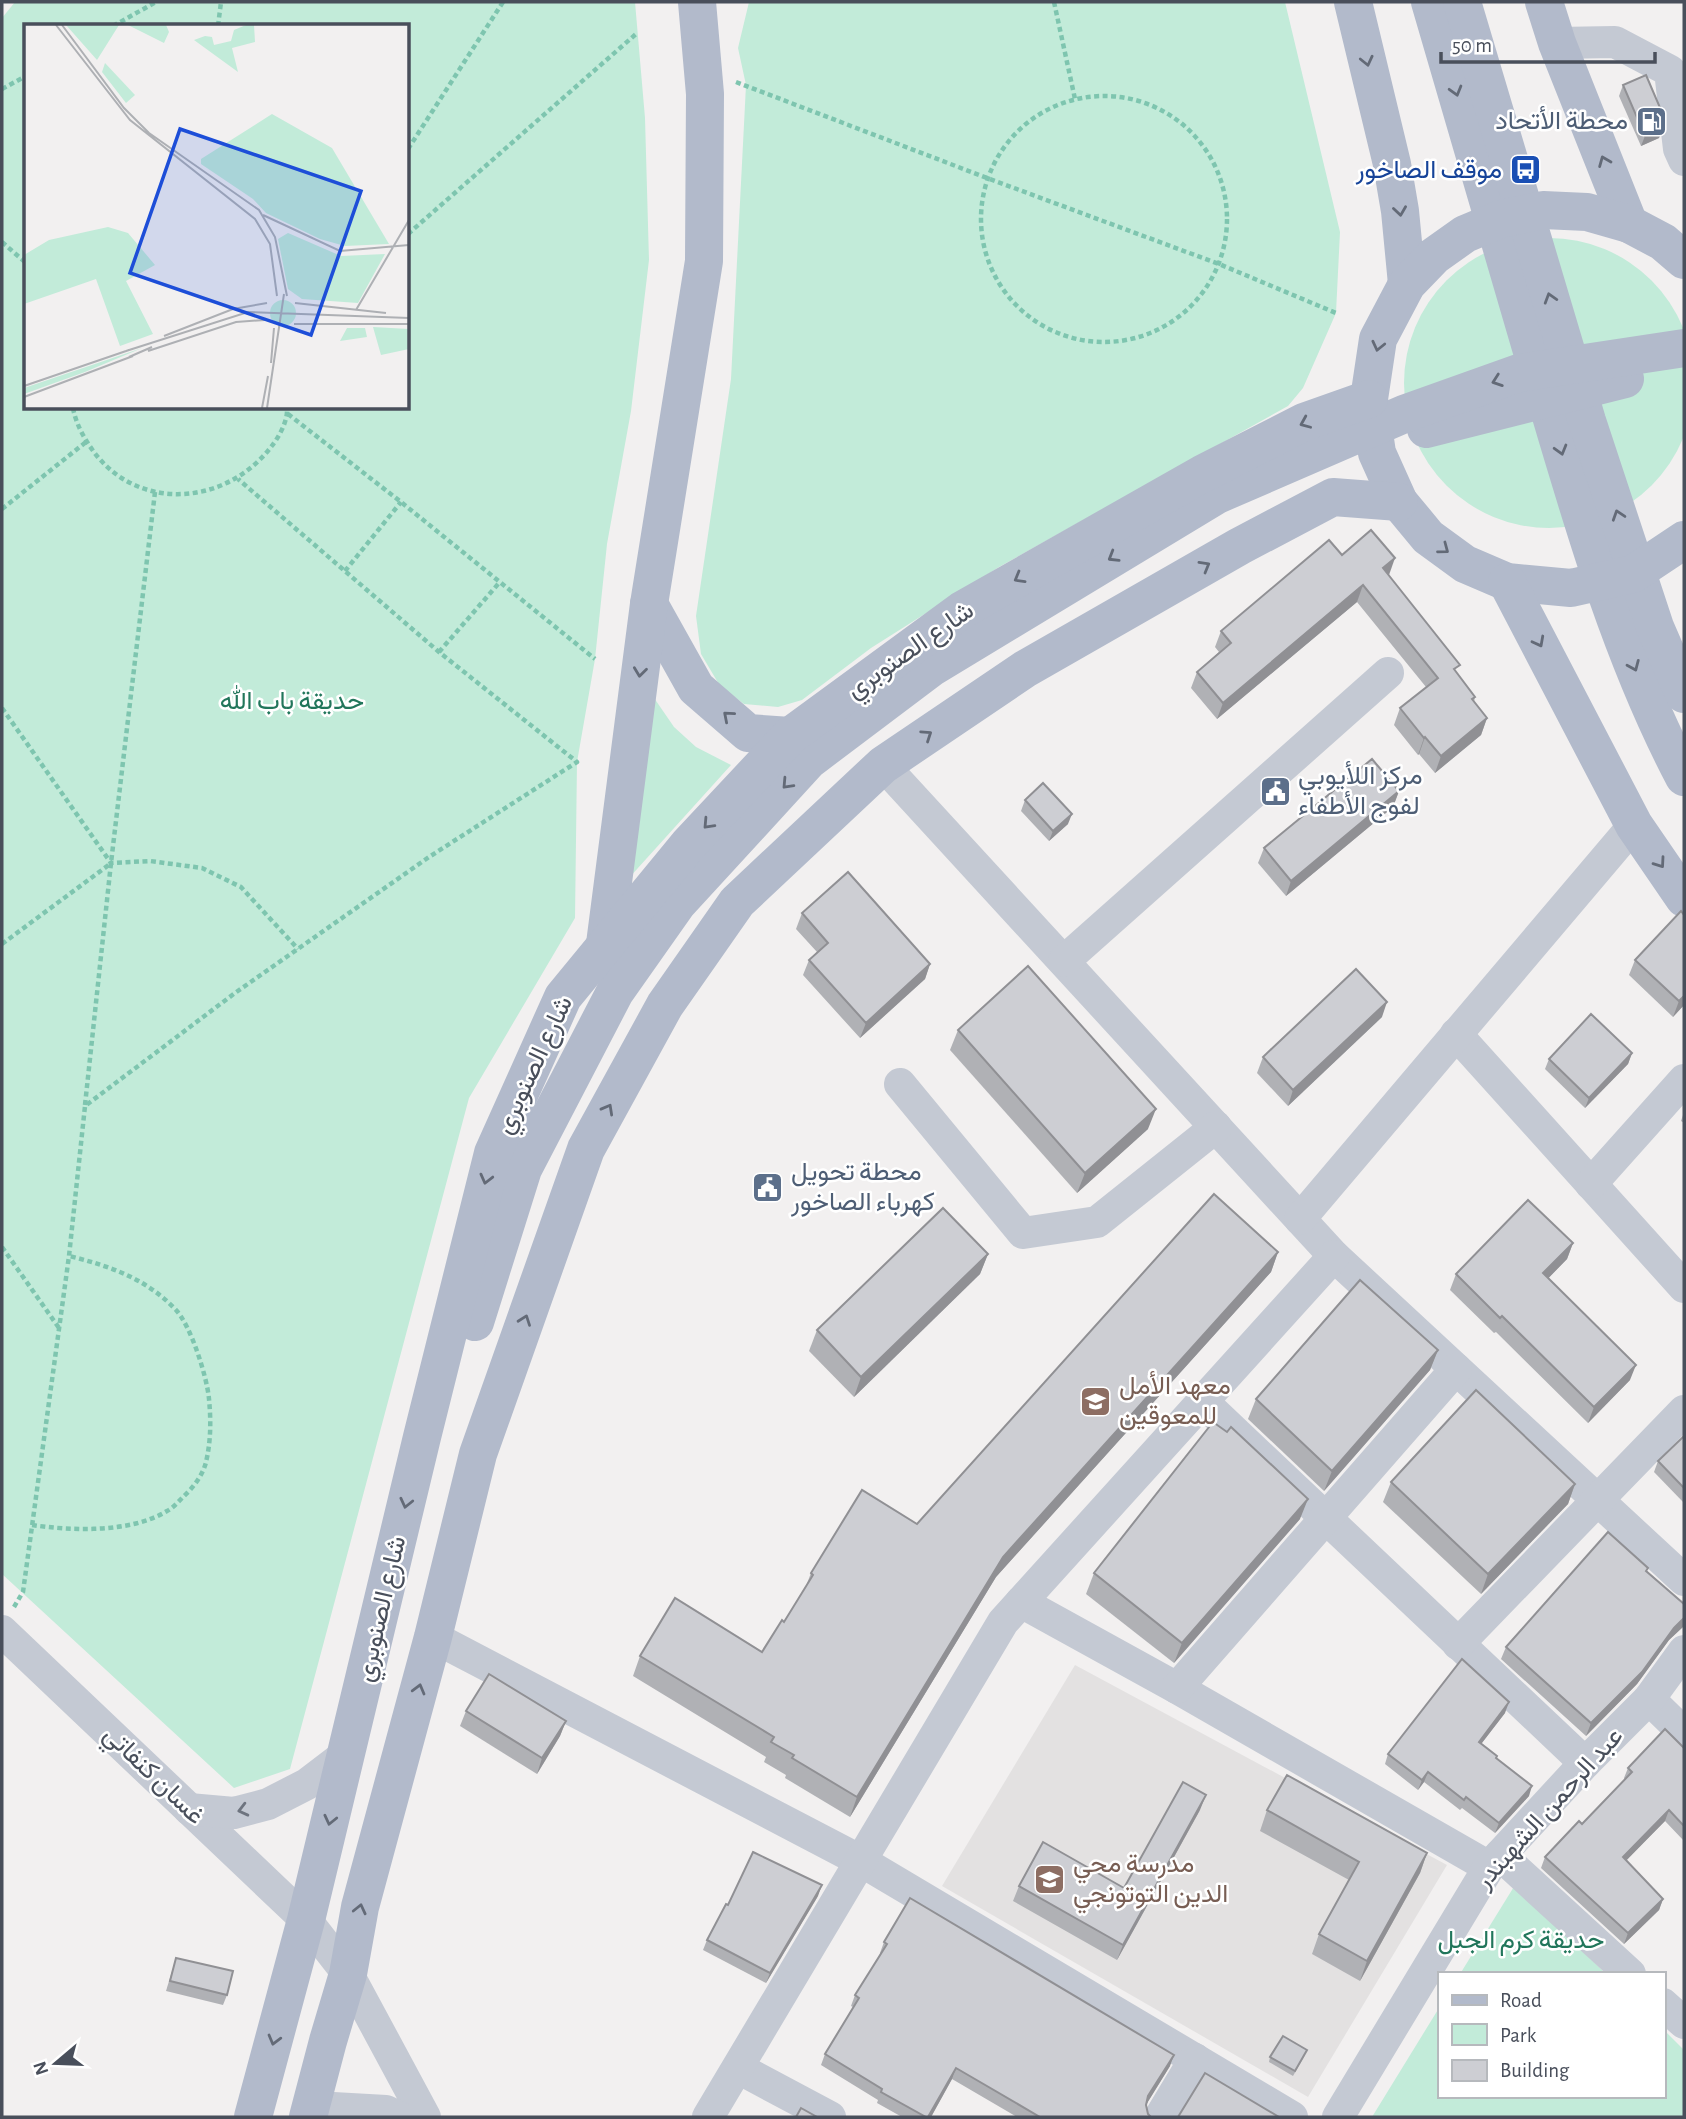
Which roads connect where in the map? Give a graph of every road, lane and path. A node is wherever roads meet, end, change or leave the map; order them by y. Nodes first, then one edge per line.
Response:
1 (156, 2) edge
2 (221, 2) edge
3 (503, 2) edge
4 (697, 2) edge
5 (1054, 2) edge
6 (1353, 2) edge
7 (1430, 2) edge
8 (1462, 2) edge
9 (1544, 2) edge
10 (117, 24) edge
11 (218, 24) edge
12 (636, 34) dead end
13 (1557, 43) junction
14 (703, 69) junction
15 (24, 77) edge
16 (2, 89) edge
17 (1075, 99) junction
18 (410, 146) edge
19 (1684, 160) edge
20 (987, 178) junction
21 (1629, 224) junction
22 (410, 232) edge
23 (2, 242) edge
24 (1684, 260) edge
25 (24, 261) edge
26 (1219, 264) junction
27 (1407, 285) junction
28 (1336, 313) dead end
29 (1684, 348) edge
30 (1684, 370) edge
31 (1369, 399) junction
32 (74, 410) edge
33 (287, 411) edge
34 (86, 442) junction
35 (1202, 474) junction
36 (238, 479) junction
37 (155, 492) junction
38 (401, 502) junction
39 (1399, 502) junction
40 (2, 509) edge
41 (1684, 540) edge
42 (1240, 546) junction
43 (345, 571) junction
44 (1507, 582) junction
45 (499, 583) junction
46 (649, 604) junction
47 (439, 652) junction
48 (595, 659) dead end
49 (1388, 673) dead end
50 (1684, 694) edge
51 (2, 708) edge
52 (790, 736) junction
53 (883, 765) junction
54 (1684, 777) edge
55 (1634, 825) junction
56 (111, 863) junction
57 (1684, 898) edge
58 (606, 943) junction
59 (2, 944) edge
60 (298, 949) junction
61 (1064, 961) junction
62 (1456, 1034) junction
63 (1684, 1080) edge
64 (900, 1084) dead end
65 (85, 1106) junction
66 (1216, 1127) junction
67 (1591, 1184) junction
68 (1300, 1219) junction
69 (2, 1247) edge
70 (69, 1256) junction
71 (1334, 1256) junction
72 (1684, 1287) edge
73 (59, 1328) junction
74 (1456, 1369) junction
75 (1202, 1401) junction
76 (1684, 1411) edge
77 (422, 1437) junction
78 (478, 1454) junction
79 (1598, 1501) junction
80 (1326, 1519) junction
81 (32, 1525) junction
82 (1684, 1580) edge
83 (1021, 1602) junction
84 (5, 1623) edge
85 (433, 1637) junction
86 (1458, 1644) junction
87 (1684, 1651) edge
88 (1177, 1688) junction
89 (1649, 1699) junction
90 (1684, 1733) edge
91 (345, 1755) junction
92 (1585, 1763) junction
93 (189, 1809) junction
94 (860, 1861) junction
95 (1494, 1861) junction
96 (306, 1920) junction
97 (1628, 1972) edge
98 (348, 1974) junction
99 (1665, 2006) edge
100 (1684, 2023) edge
101 (1195, 2059) junction
102 (738, 2068) junction
103 (253, 2117) edge
104 (308, 2117) edge
105 (317, 2117) edge
106 (399, 2117) edge
107 (425, 2117) edge
108 (708, 2117) edge
109 (830, 2117) edge
110 (1160, 2117) edge
111 (1292, 2117) edge
112 (1338, 2117) edge

1 - 10 path
2 - 11 path
3 - 18 path
4 - 14 main road
5 - 17 path
6 -> 27 main road
7 -> 54 main road
50 -> 8 main road
9 - 13 main road
12 - 22 path
13 - 19 street
21 -> 13 main road
14 - 20 path
14 - 46 main road
15 - 16 path
17 - 20 path
17 - 26 path
20 - 26 path
20 - 26 path
21 - 24 main road
21 - 27 main road
23 - 25 path
26 - 28 path
27 -> 31 main road
29 -> 77 main road
30 - 78 main road
31 -> 35 main road, شارع الصنوبري
31 - 39 main road
32 - 34 path
33 - 36 path
33 - 38 path
34 - 37 path
34 - 40 path
35 - 42 main road
35 -> 52 main road, شارع الصنوبري
36 - 37 path
36 - 43 path
37 - 56 path
38 - 43 path
38 - 45 path
39 - 42 main road, شارع الصنوبري
39 -> 44 main road
41 - 44 main road
53 -> 42 main road, شارع الصنوبري
43 - 47 path
44 -> 55 main road
45 - 47 path
45 - 48 path
52 -> 46 main road
46 -> 58 main road
47 - 60 path
49 - 61 street
51 - 56 path
52 -> 58 main road, شارع الصنوبري
53 - 61 street
78 -> 53 main road, شارع الصنوبري
55 -> 57 main road
55 - 62 street
56 - 59 path
56 - 60 path
56 - 65 path
58 -> 77 main road, شارع الصنوبري
60 - 65 path
61 - 66 street
62 - 67 street
62 - 68 street
63 - 67 street
64 - 66 street
65 - 70 path
66 - 68 street
67 - 72 street
68 - 71 street
69 - 73 path
70 - 73 path
70 - 81 path
71 - 74 street
71 - 75 street
73 - 81 path
74 - 79 street
74 - 80 street
75 - 80 street
75 - 83 street
76 - 79 street
77 -> 91 main road, شارع الصنوبري
78 - 85 main road, شارع الصنوبري
79 - 82 street
79 - 86 street
80 - 86 street
80 - 88 street
81 - 84 path
83 - 88 street
83 - 94 street
84 - 93 street, غسان كنفاتي
85 - 94 street
98 -> 85 main road, شارع الصنوبري
86 - 92 street
87 - 89 street, عبد الرحمن الشهبندر
88 - 95 street
89 - 90 street
89 - 92 street, عبد الرحمن الشهبندر
91 -> 93 street
91 -> 96 main road, شارع الصنوبري
92 - 95 street, عبد الرحمن الشهبندر
93 - 96 street, غسان كنفاتي
94 - 101 street
94 - 102 street
95 - 97 street
95 - 112 street, عبد الرحمن الشهبندر
96 - 98 street, غسان كنفاتي
96 -> 103 main road, شارع الصنوبري
98 - 104 main road, شارع الصنوبري
98 - 107 street, غسان كنفاتي
99 - 100 street
101 - 110 street
101 - 111 street
102 - 108 street
102 - 109 street
105 - 106 street

